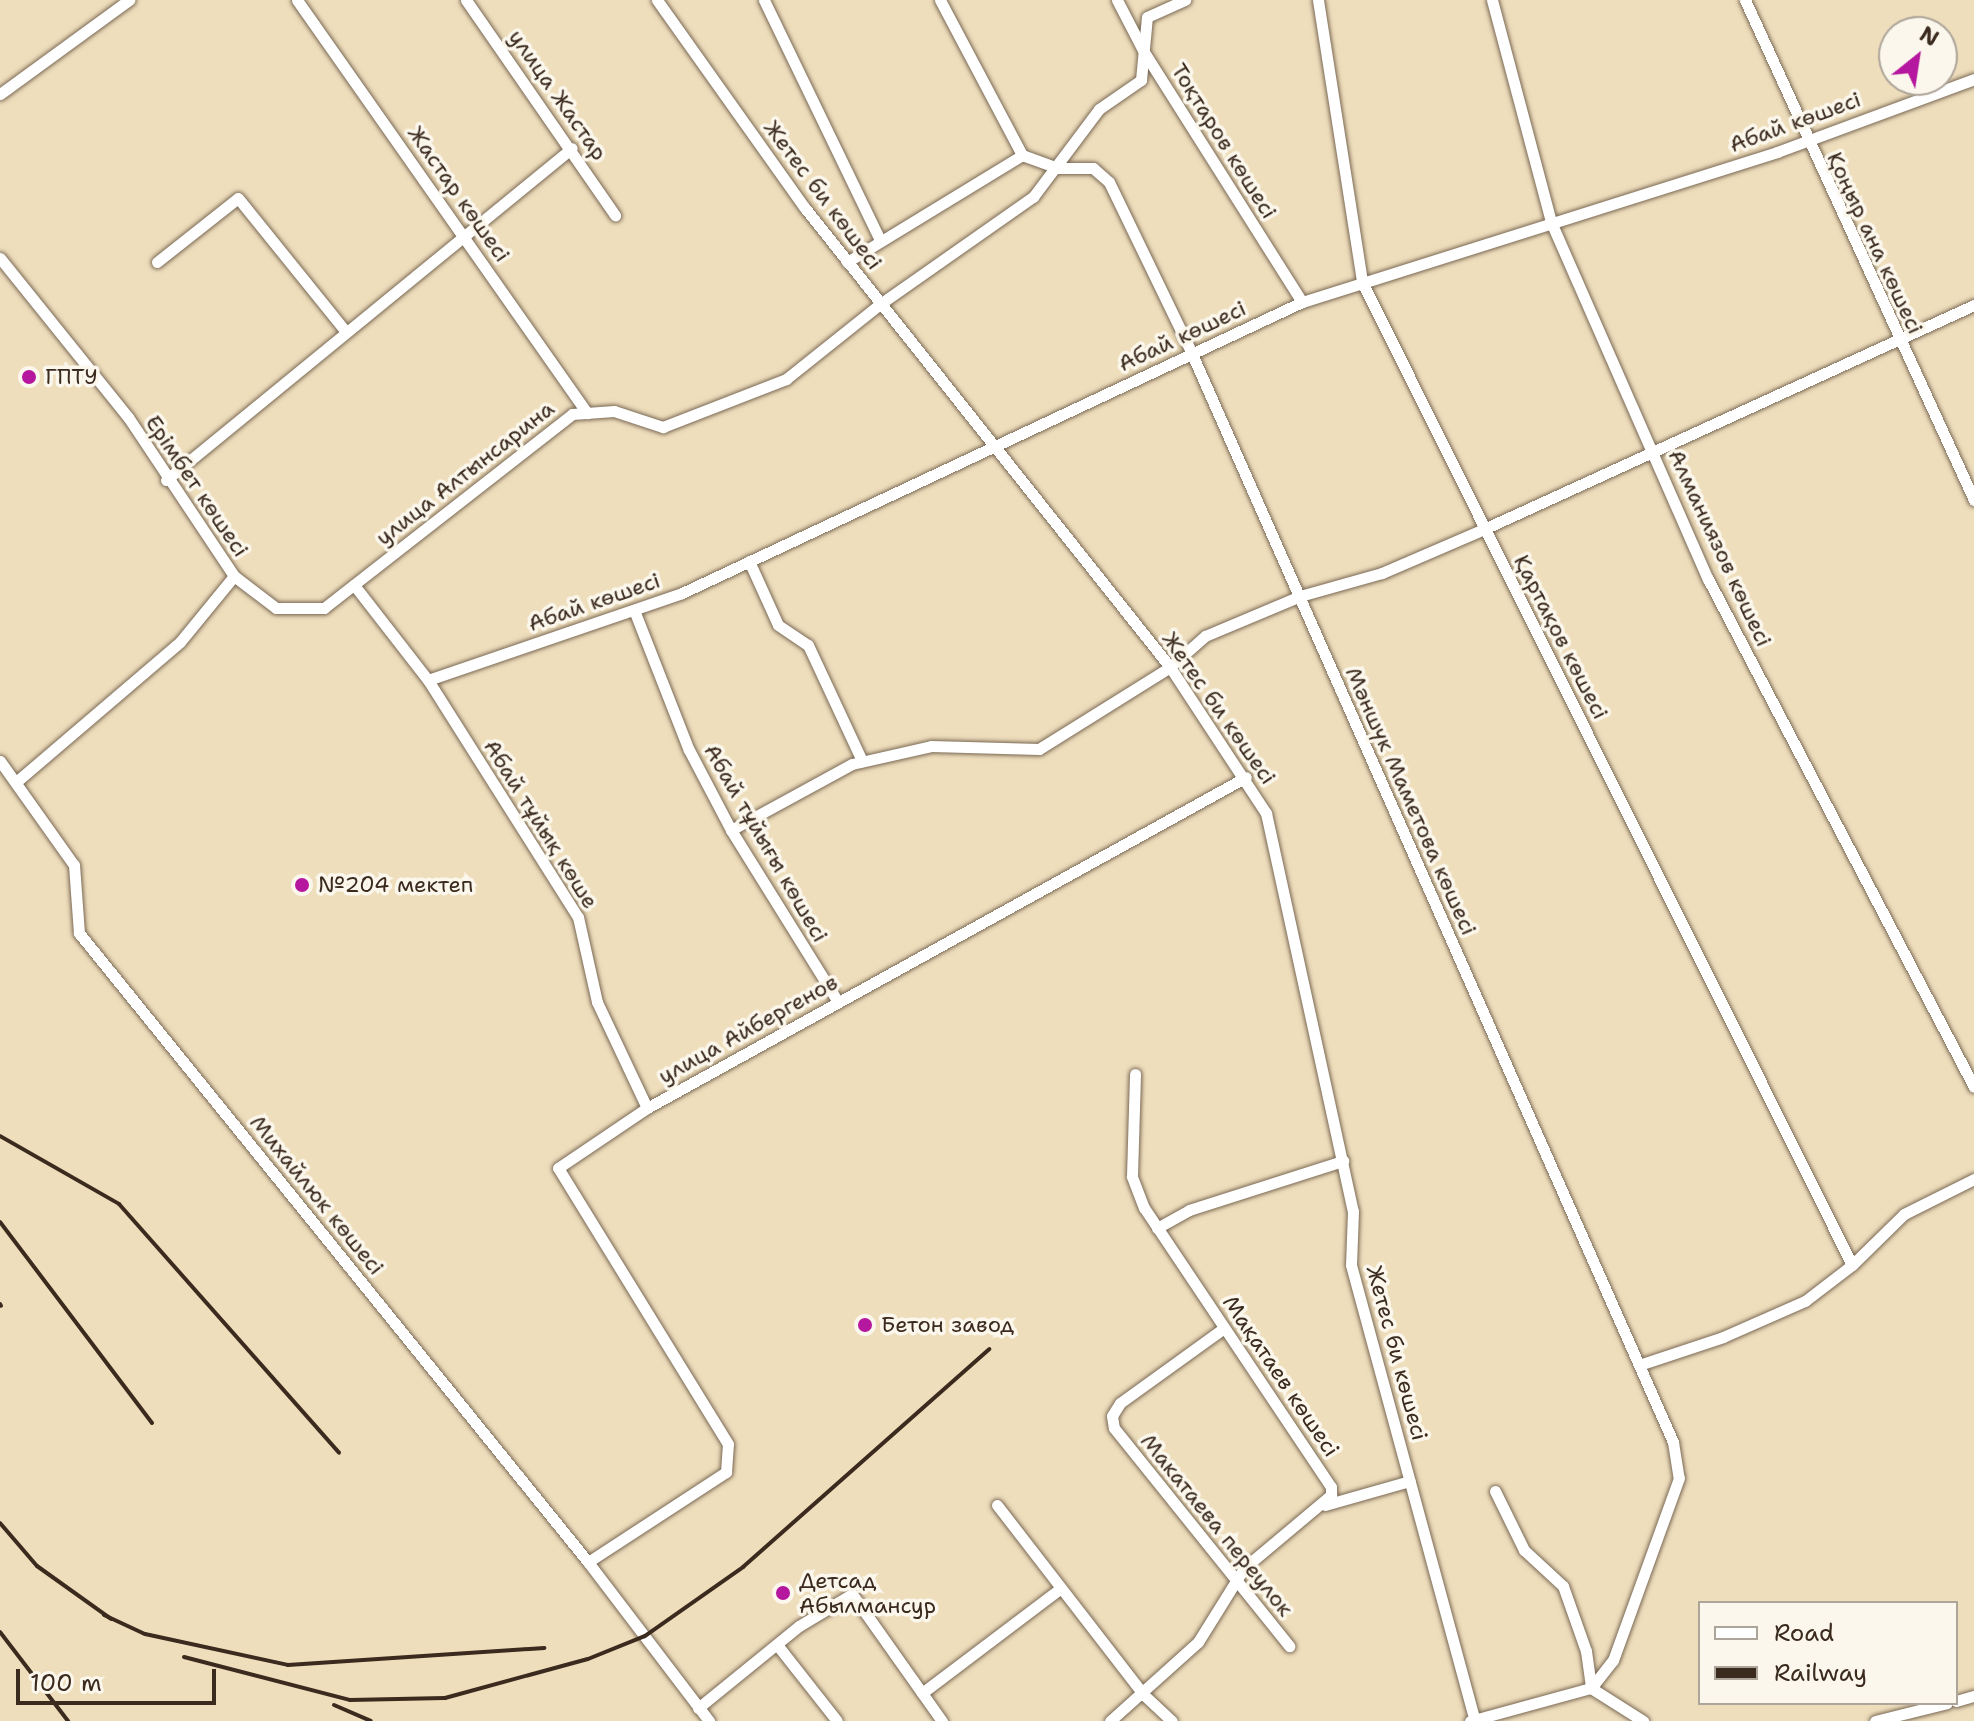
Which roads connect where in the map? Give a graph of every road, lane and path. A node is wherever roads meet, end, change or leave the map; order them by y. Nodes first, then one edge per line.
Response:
1 (129, 0) edge
2 (297, 0) edge
3 (466, 0) edge
4 (657, 0) edge
5 (764, 0) edge
6 (940, 0) edge
7 (1117, 0) edge
8 (1185, 0) edge
9 (1318, 0) edge
10 (1492, 0) edge
11 (1745, 0) edge
12 (1144, 52) junction
13 (1974, 79) edge
14 (0, 94) edge
15 (1805, 140) junction
16 (572, 148) junction
17 (1022, 155) junction
18 (1057, 168) junction
19 (615, 215) dead end
20 (1551, 222) junction
21 (463, 235) junction
22 (880, 240) junction
23 (0, 258) edge
24 (157, 262) dead end
25 (847, 262) junction
26 (1362, 282) junction
27 (1302, 302) junction
28 (880, 304) junction
29 (1974, 305) edge
30 (346, 332) junction
31 (1899, 341) junction
32 (1192, 354) junction
33 (587, 413) junction
34 (993, 446) junction
35 (1653, 454) junction
36 (166, 480) junction
37 (1974, 500) edge
38 (1484, 529) junction
39 (749, 561) junction
40 (234, 576) junction
41 (354, 585) junction
42 (1300, 596) junction
43 (634, 610) junction
44 (1170, 667) junction
45 (428, 680) junction
46 (0, 761) edge
47 (862, 761) junction
48 (1246, 777) junction
49 (16, 782) junction
50 (731, 830) junction
51 (838, 1002) junction
52 (1135, 1074) dead end
53 (1974, 1087) edge
54 (647, 1108) junction
55 (1343, 1161) junction
56 (1974, 1179) edge
57 (1157, 1228) junction
58 (1852, 1265) junction
59 (1224, 1328) junction
60 (1639, 1365) junction
61 (1410, 1481) junction
62 (1495, 1491) dead end
63 (997, 1505) dead end
64 (1325, 1505) junction
65 (588, 1562) junction
66 (1233, 1580) junction
67 (1061, 1588) junction
68 (778, 1646) junction
69 (1289, 1646) dead end
70 (1591, 1688) junction
71 (922, 1693) junction
72 (1144, 1695) junction
73 (1939, 1705) edge
74 (698, 1708) junction
75 (1473, 1720) edge
76 (709, 1721) edge
77 (837, 1721) edge
78 (942, 1721) edge
79 (1110, 1721) edge
80 (1172, 1721) edge
81 (1643, 1721) edge
82 (1875, 1721) edge

1 - 14 street
2 - 21 street, Жастар көшесі
3 - 16 street, улица Жастар
4 - 25 street, Жетес би көшесі
5 - 22 street
6 - 17 street
7 - 12 street, Тоқтаров көшесі
8 - 12 street, улица Алтынсарина
9 - 26 street, Қартақов көшесі
10 - 20 street, Алманиязов көшесі
11 - 15 street, Қоңыр ана көшесі
12 - 18 street, улица Алтынсарина
12 - 27 street, Тоқтаров көшесі
13 - 15 street, Абай көшесі
15 - 20 street, Абай көшесі
15 - 31 street, Қоңыр ана көшесі
16 - 19 street, улица Жастар
16 - 21 street
17 - 18 street, Мәншүк Маметова көшесі
17 - 22 street
18 - 28 street, улица Алтынсарина
18 - 32 street, Мәншүк Маметова көшесі
20 - 26 street, Абай көшесі
20 - 35 street, Алманиязов көшесі
21 - 30 street
21 - 33 street, Жастар көшесі
22 - 25 street
23 - 36 street, Ерімбет көшесі
24 - 30 street
25 - 28 street, Жетес би көшесі
26 - 27 street, Абай көшесі
26 - 38 street, Қартақов көшесі
27 - 32 street, Абай көшесі
28 - 33 street, улица Алтынсарина
28 - 34 street, Жетес би көшесі
29 - 31 street
30 - 36 street
31 - 35 street
31 - 37 street, Қоңыр ана көшесі
32 - 34 street, Абай көшесі
32 - 42 street, Мәншүк Маметова көшесі
33 - 41 street, улица Алтынсарина
34 - 39 street, Абай көшесі
34 - 44 street, Жетес би көшесі
35 - 38 street
35 - 53 street, Алманиязов көшесі
36 - 40 street, Ерімбет көшесі
38 - 42 street
38 - 58 street, Қартақов көшесі
39 - 43 street, Абай көшесі
39 - 47 street
40 - 41 street, улица Алтынсарина
40 - 49 street, Ерімбет көшесі
41 - 45 street, Абай тұйық көше
42 - 44 street
42 - 60 street, Мәншүк Маметова көшесі
43 - 45 street, Абай көшесі
43 - 50 street, Абай тұйығы көшесі
44 - 47 street
44 - 48 street, Жетес би көшесі
45 - 54 street, Абай тұйық көше
46 - 49 street, Михайлюк көшесі
47 - 50 street
48 - 51 street, улица Айбергенов
48 - 55 street, Жетес би көшесі
49 - 65 street, Михайлюк көшесі
50 - 51 street, Абай тұйығы көшесі
51 - 54 street, улица Айбергенов
52 - 57 street, Мақатаев көшесі
54 - 65 street, улица Айбергенов
55 - 57 street
55 - 61 street, Жетес би көшесі
56 - 58 street
57 - 59 street, Мақатаев көшесі
58 - 60 street
59 - 64 street, Мақатаев көшесі
59 - 66 street, Макатаева переулок
60 - 70 street, Мәншүк Маметова көшесі
61 - 64 street
61 - 75 street, Жетес би көшесі
62 - 70 street
63 - 67 street
64 - 66 street
65 - 74 street, Михайлюк көшесі
66 - 69 street, Макатаева переулок
66 - 72 street
67 - 71 street
67 - 72 street
68 - 71 street
68 - 74 street
68 - 77 street
70 - 75 street
70 - 81 street
71 - 78 street
72 - 79 street
72 - 80 street
73 - 82 street
74 - 76 street, Михайлюк көшесі

